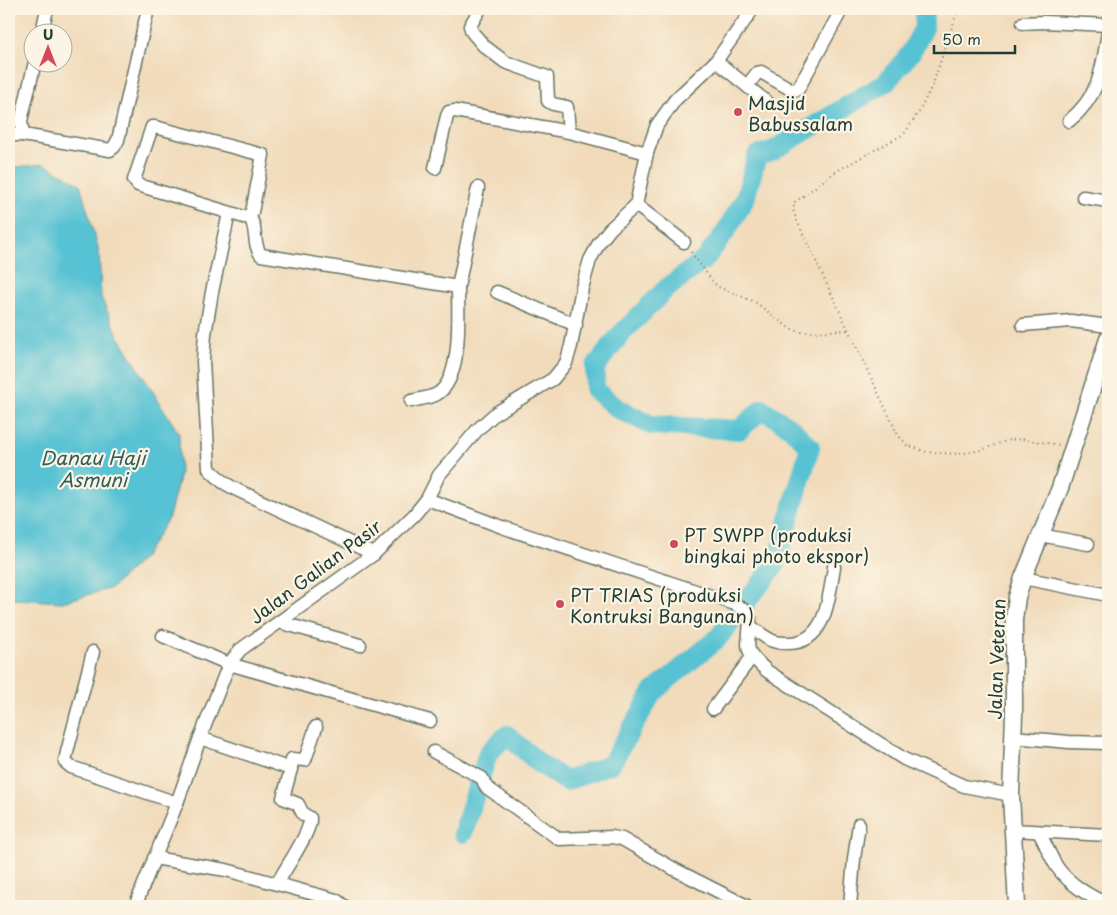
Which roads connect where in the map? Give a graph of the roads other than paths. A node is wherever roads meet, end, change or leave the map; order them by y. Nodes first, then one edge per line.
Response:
1 (47, 9) edge
2 (148, 9) edge
3 (480, 9) edge
4 (753, 9) edge
5 (842, 9) edge
6 (44, 22) edge
7 (1023, 23) dead end
8 (1108, 25) edge
9 (1108, 32) edge
10 (716, 61) junction
11 (33, 72) edge
12 (748, 86) junction
13 (768, 103) dead end
14 (1069, 121) dead end
15 (569, 132) junction
16 (9, 135) edge
17 (23, 135) junction
18 (647, 153) junction
19 (435, 168) dead end
20 (478, 188) dead end
21 (1083, 197) dead end
22 (1108, 201) edge
23 (636, 206) junction
24 (229, 213) junction
25 (249, 216) junction
26 (684, 242) road end
27 (458, 287) junction
28 (497, 292) dead end
29 (576, 325) junction
30 (1023, 325) dead end
31 (1108, 326) edge
32 (1108, 339) edge
33 (412, 401) dead end
34 (426, 499) junction
35 (1040, 535) junction
36 (1088, 544) dead end
37 (374, 554) junction
38 (834, 567) dead end
39 (1023, 578) junction
40 (1108, 595) edge
41 (279, 622) junction
42 (750, 626) junction
43 (163, 636) dead end
44 (360, 646) dead end
45 (93, 652) dead end
46 (752, 658) junction
47 (229, 664) junction
48 (713, 709) dead end
49 (430, 721) dead end
50 (316, 727) dead end
51 (1013, 737) junction
52 (200, 738) junction
53 (1108, 743) edge
54 (434, 752) dead end
55 (291, 769) junction
56 (1011, 795) junction
57 (177, 803) junction
58 (859, 824) dead end
59 (1012, 830) junction
60 (1039, 832) junction
61 (1108, 835) edge
62 (154, 858) junction
63 (276, 884) junction
64 (1108, 904) edge
65 (135, 906) edge
66 (344, 906) edge
67 (747, 906) edge
68 (850, 906) edge
69 (1017, 906) edge

1 - 6 street
2 - 17 street
3 - 15 street
4 - 10 street
5 - 12 street
7 - 8 street
9 - 14 street
10 - 12 street
10 - 18 street
11 - 17 street
12 - 13 street
15 - 18 street
15 - 19 street
16 - 17 street
18 - 23 street
20 - 27 street
21 - 22 street
23 - 26 street
23 - 29 street, Jalan Galian Pasir
24 - 25 street
24 - 25 street
24 - 37 street
25 - 27 street
27 - 33 street
28 - 29 street
29 - 34 street, Jalan Galian Pasir
30 - 31 street
32 - 35 main road, Jalan Veteran
34 - 37 street, Jalan Galian Pasir
34 - 42 street
35 - 36 street
35 - 39 main road, Jalan Veteran
37 - 41 street, Jalan Galian Pasir
38 - 42 street
39 - 40 street
39 - 51 main road, Jalan Veteran
41 - 44 street
41 - 47 street, Jalan Galian Pasir
42 - 46 street
43 - 47 street
45 - 57 street
46 - 48 street
46 - 56 street
47 - 49 street
47 - 52 street, Jalan Galian Pasir
50 - 55 street
51 - 53 street
51 - 56 main road, Jalan Veteran
52 - 55 street
52 - 57 street, Jalan Galian Pasir
54 - 67 street
55 - 63 street
56 - 59 main road, Jalan Veteran
57 - 62 street, Jalan Galian Pasir
58 - 68 street
59 - 60 street
59 - 69 main road, Jalan Veteran
60 - 61 street
60 - 64 street
62 - 63 street
62 - 65 street, Jalan Galian Pasir
63 - 66 street

